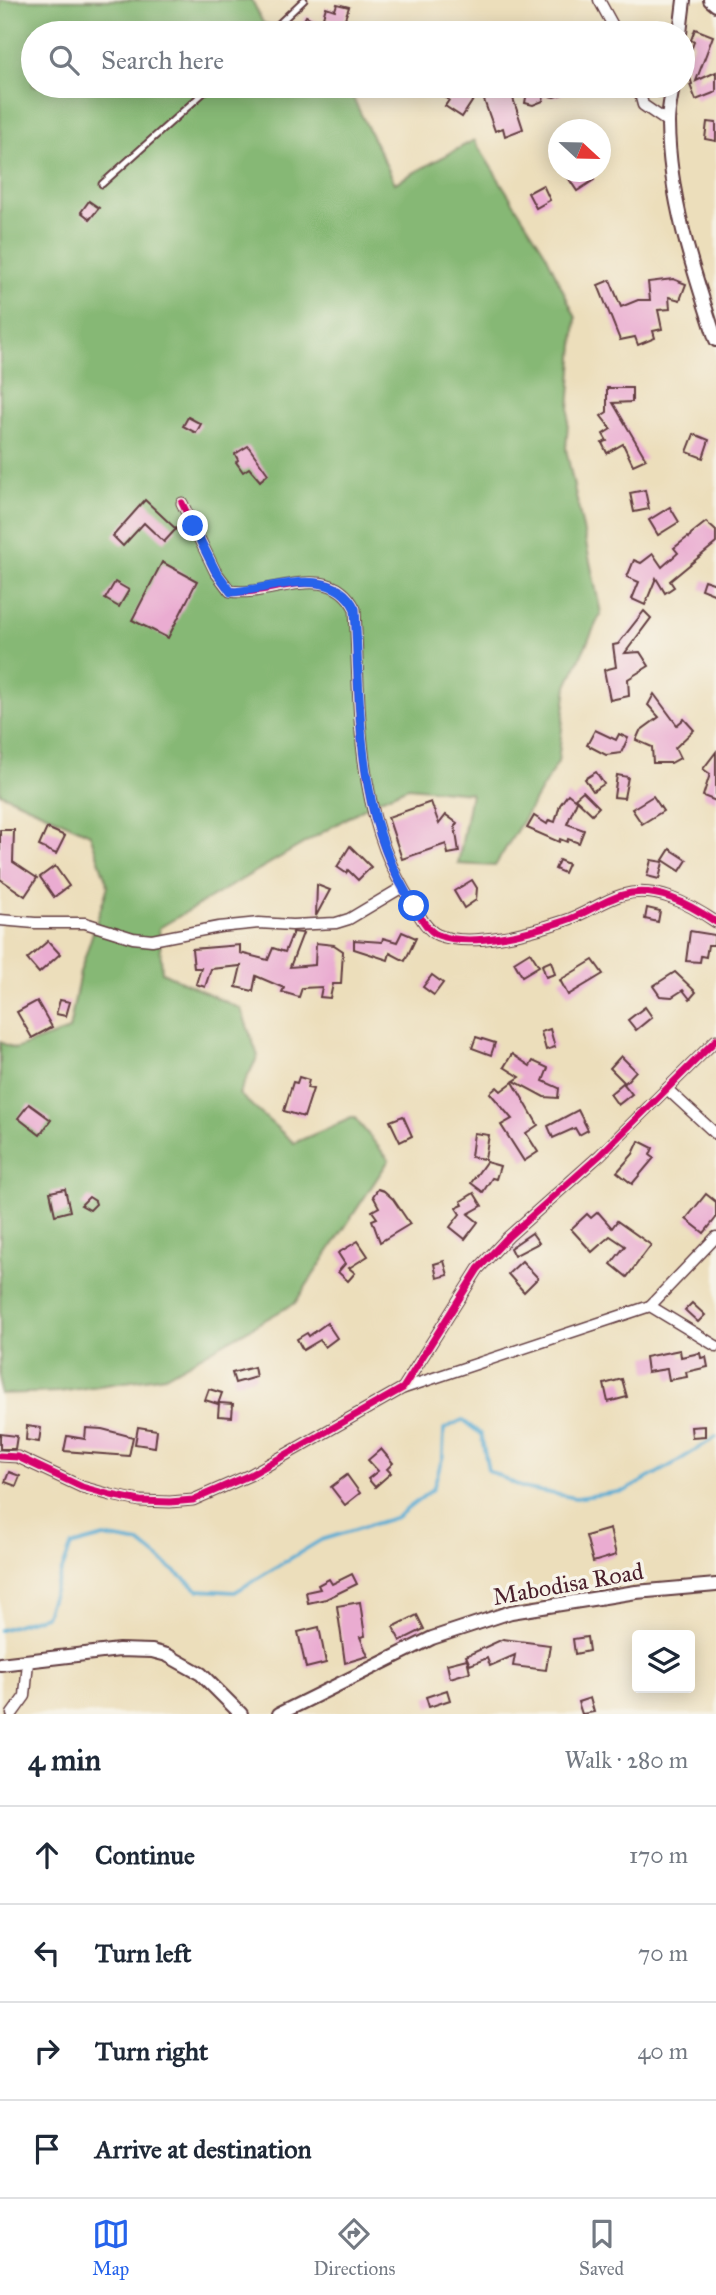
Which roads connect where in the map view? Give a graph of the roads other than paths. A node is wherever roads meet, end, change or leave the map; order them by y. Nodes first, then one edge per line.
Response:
1 (304, 0) edge
2 (599, 0) edge
3 (684, 0) edge
4 (709, 0) edge
5 (716, 5) edge
6 (282, 21) edge
7 (610, 21) edge
8 (681, 21) edge
9 (198, 98) edge
10 (641, 98) edge
11 (671, 98) edge
12 (668, 122) junction
13 (102, 184) dead end
14 (716, 340) edge
15 (182, 503) dead end
16 (401, 888) junction
17 (0, 920) edge
18 (716, 922) edge
19 (716, 1040) edge
20 (667, 1089) junction
21 (716, 1135) edge
22 (716, 1237) edge
23 (650, 1306) junction
24 (716, 1346) edge
25 (403, 1388) junction
26 (0, 1456) edge
27 (716, 1586) edge
28 (28, 1661) junction
29 (0, 1664) edge
30 (12, 1714) edge
31 (241, 1714) edge
32 (279, 1714) edge

1 - 6 lane
2 - 7 street
3 - 8 street
4 - 5 street
9 - 13 lane
10 - 12 street
11 - 12 street
12 - 14 street
15 - 16 street
16 - 17 street
16 - 18 street
19 - 20 street
20 - 21 street
20 - 25 street
22 - 23 street
23 - 24 street
23 - 25 street
25 - 26 street
27 - 32 street, Mabodisa Road
28 - 29 street
28 - 30 street
28 - 31 street

